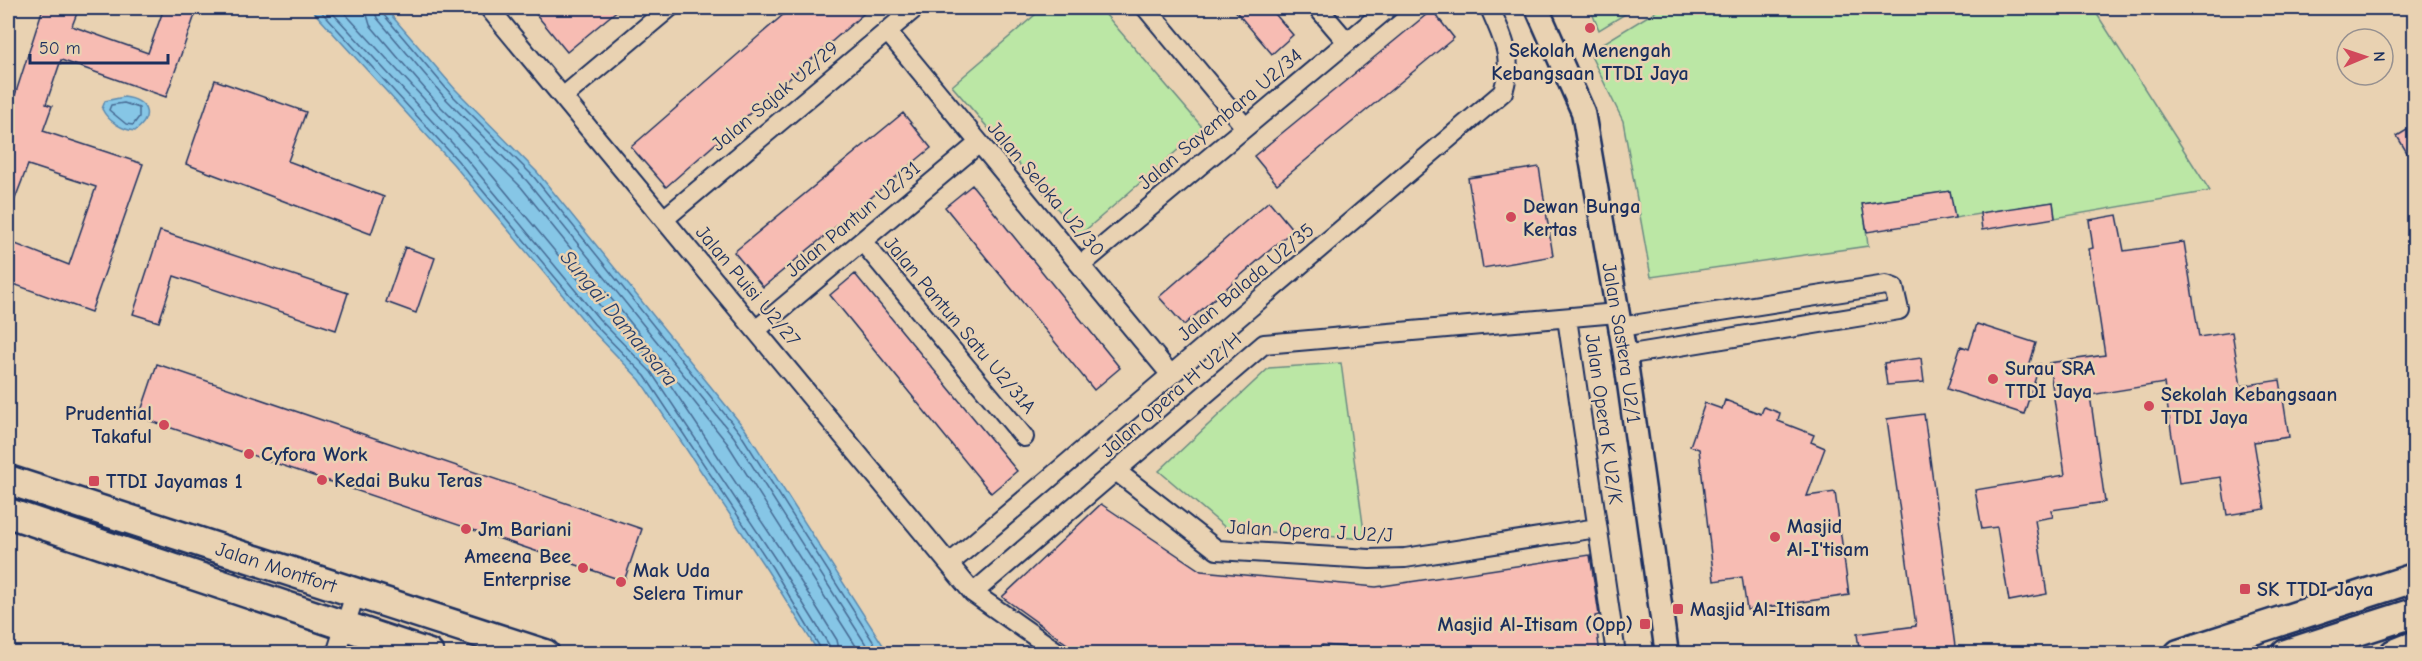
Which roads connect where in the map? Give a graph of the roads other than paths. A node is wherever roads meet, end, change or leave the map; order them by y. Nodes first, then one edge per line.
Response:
1 (489, 8) edge
2 (669, 8) edge
3 (915, 8) edge
4 (1146, 8) edge
5 (1318, 8) edge
6 (1388, 8) edge
7 (1490, 8) edge
8 (1537, 8) edge
9 (887, 31) junction
10 (1347, 42) junction
11 (563, 97) junction
12 (1245, 127) junction
13 (979, 143) junction
14 (664, 219) junction
15 (862, 241) junction
16 (1081, 265) junction
17 (1567, 318) junction
18 (1619, 320) junction
19 (756, 330) junction
20 (1625, 355) junction
21 (1172, 375) junction
22 (1024, 437) dead end
23 (1116, 471) junction
24 (8, 480) edge
25 (8, 513) edge
26 (1597, 528) junction
27 (950, 564) junction
28 (2415, 578) edge
29 (356, 591) junction
30 (974, 593) junction
31 (2415, 613) edge
32 (340, 640) edge
33 (2415, 646) edge
34 (429, 654) edge
35 (545, 654) edge
36 (1060, 654) edge
37 (1616, 654) edge
38 (1666, 654) edge
39 (2179, 654) edge
40 (2286, 654) edge
41 (2394, 654) edge

1 - 11 street, Jalan Puisi U2/27
2 - 11 street
3 - 9 street, Jalan Sajak U2/29
4 - 12 street
5 - 10 street
6 - 10 street, Jalan Sayembara U2/34
7 - 21 street, Jalan Balada U2/35
8 - 18 street, Jalan Sastera U2/1
9 - 13 street, Jalan Seloka U2/30
9 - 14 street, Jalan Sajak U2/29
10 - 12 street, Jalan Sayembara U2/34
11 - 14 street, Jalan Puisi U2/27
12 - 16 street, Jalan Sayembara U2/34
13 - 15 street, Jalan Pantun U2/31
13 - 16 street, Jalan Seloka U2/30
14 - 19 street, Jalan Puisi U2/27
15 - 19 street, Jalan Pantun U2/31
15 - 22 street, Jalan Pantun Satu U2/31A
16 - 21 street, Jalan Seloka U2/30
17 - 18 street, Jalan Opera H U2/H
17 - 23 street, Jalan Opera H U2/H
17 - 26 street, Jalan Opera K U2/K
18 - 20 street, Jalan Sastera U2/1
18 - 20 street, Jalan Opera H U2/H
19 - 27 street, Jalan Puisi U2/27
20 - 38 street, Jalan Sastera U2/1
21 - 27 street, Jalan Balada U2/35
23 - 26 street, Jalan Opera J U2/J
23 - 30 street, Jalan Opera H U2/H
24 - 29 main road, Jalan Montfort
25 - 32 main road, Jalan Montfort
26 - 37 street, Jalan Opera K U2/K
27 - 30 street, Jalan Puisi U2/27
28 - 39 main road
29 - 32 street
29 - 35 main road, Jalan Montfort
30 - 36 street, Jalan Puisi U2/27
31 - 40 main road
32 - 34 main road, Jalan Montfort
33 - 41 main road

